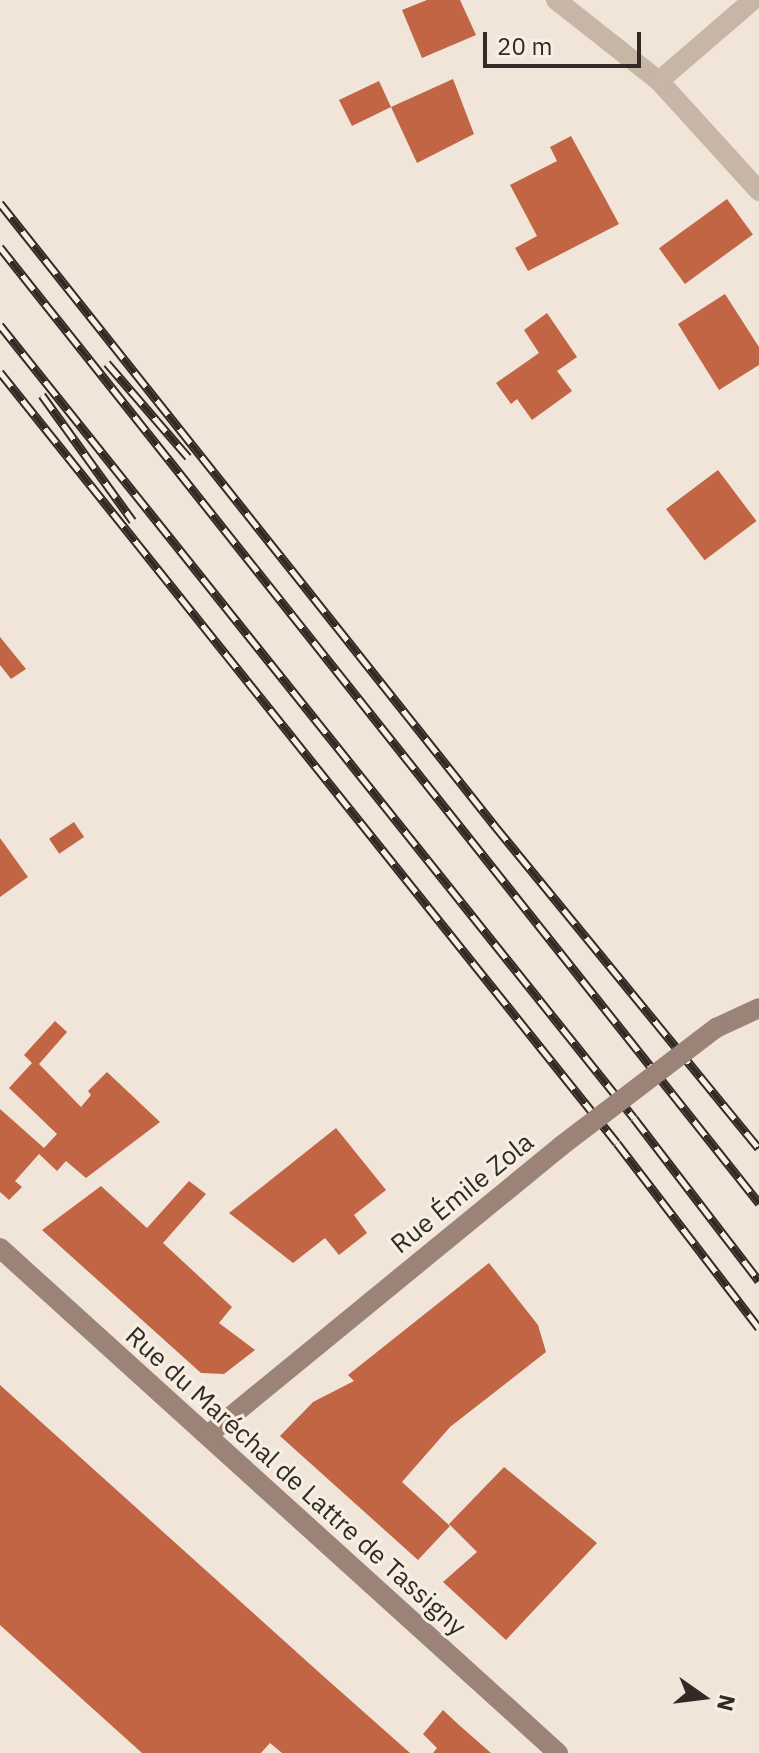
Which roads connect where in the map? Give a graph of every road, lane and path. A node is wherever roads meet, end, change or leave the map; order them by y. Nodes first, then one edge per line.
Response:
1 (556, 0) edge
2 (753, 0) edge
3 (659, 81) junction
4 (759, 191) edge
5 (759, 1008) edge
6 (0, 1248) edge
7 (208, 1435) junction
8 (558, 1753) edge

1 - 3 street
2 - 3 street
3 - 4 street
5 - 7 main road, Rue Émile Zola, bridge
6 - 7 main road, Rue du Maréchal de Lattre de Tassigny
7 - 8 main road, Rue du Maréchal de Lattre de Tassigny

